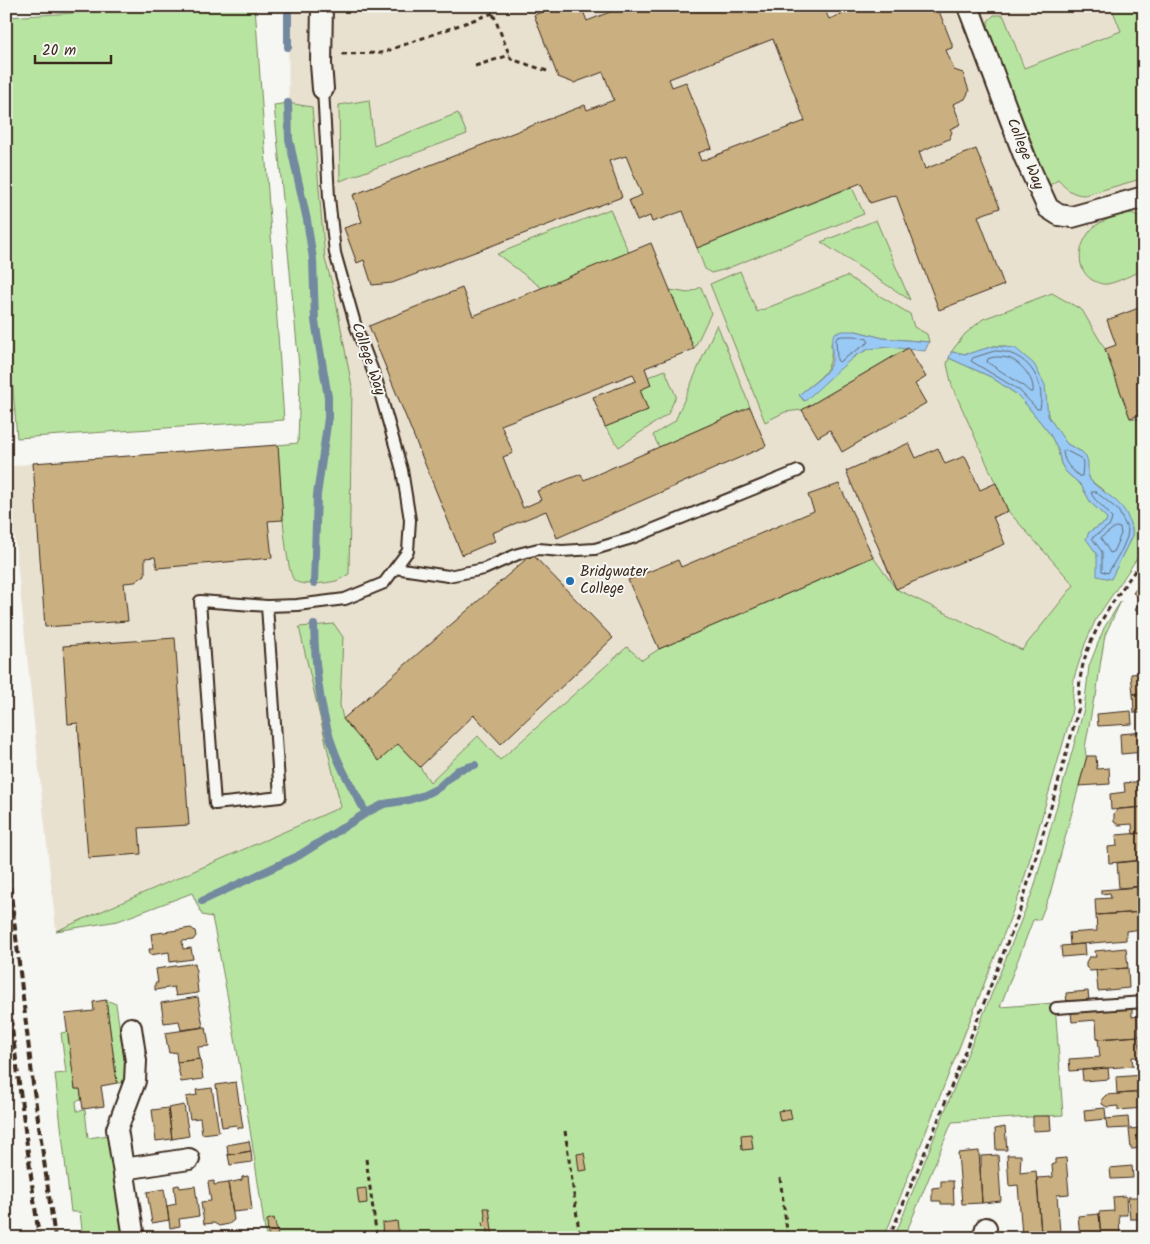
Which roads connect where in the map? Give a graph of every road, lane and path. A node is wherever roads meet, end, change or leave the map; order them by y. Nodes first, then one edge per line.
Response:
1 (322, 6) edge
2 (490, 6) edge
3 (968, 6) edge
4 (493, 13) junction
5 (321, 54) junction
6 (510, 55) junction
7 (475, 66) dead end
8 (547, 71) dead end
9 (323, 90) joint
10 (1144, 198) edge
11 (798, 471) dead end
12 (1144, 558) edge
13 (395, 568) junction
14 (267, 606) junction
15 (1144, 1002) edge
16 (1056, 1008) dead end
17 (130, 1028) dead end
18 (565, 1131) dead end
19 (189, 1159) dead end
20 (366, 1159) dead end
21 (124, 1169) junction
22 (780, 1178) dead end
23 (134, 1238) edge
24 (377, 1238) edge
25 (580, 1238) edge
26 (788, 1238) edge
27 (889, 1238) edge

1 - 5 street, College Way
2 - 4 path
3 - 10 street, College Way
4 - 5 path
4 - 6 path
5 - 9 street, College Way
6 - 7 path
6 - 8 path
9 - 13 lane, College Way
11 - 13 lane
12 - 27 path
13 - 14 lane, College Way
14 - 14 lane, College Way
15 - 16 lane
17 - 21 street
18 - 25 path
19 - 21 street
20 - 24 path
21 - 23 street
22 - 26 path

